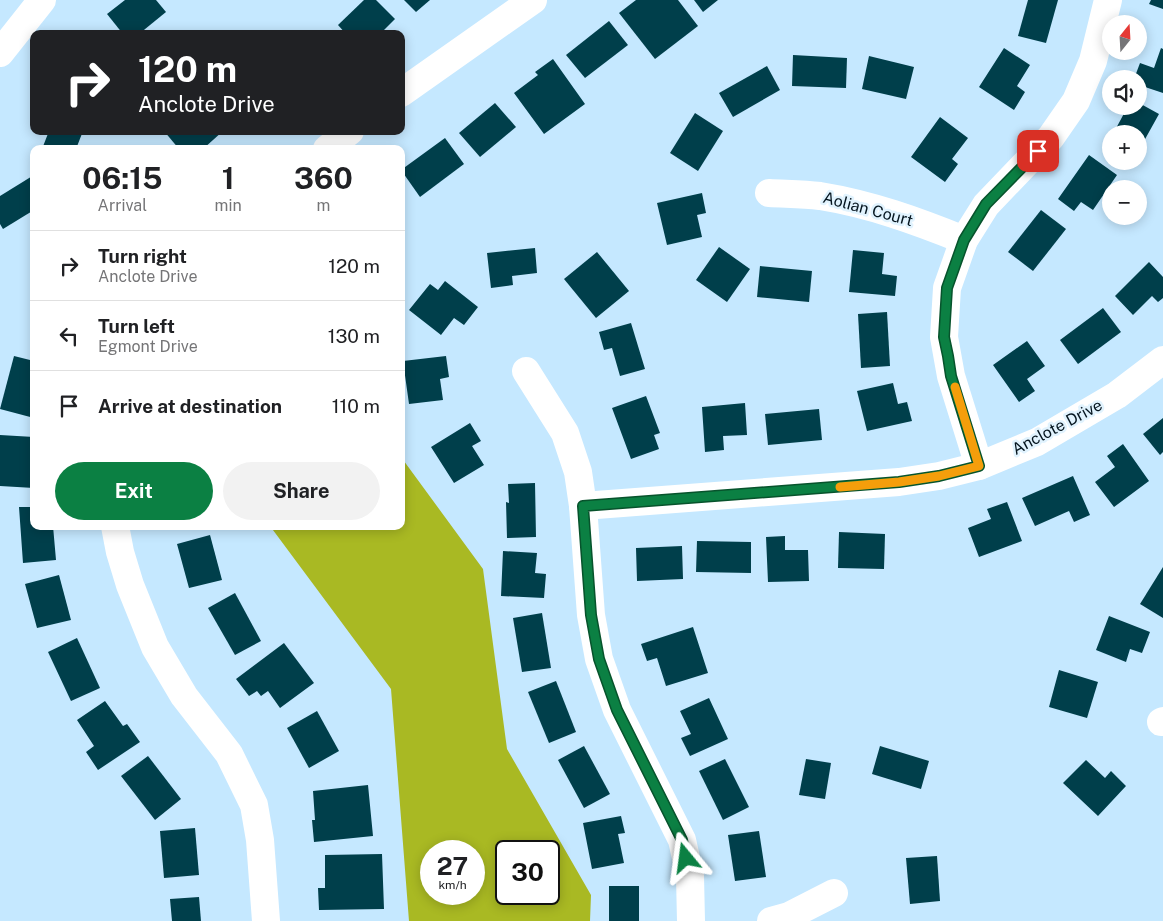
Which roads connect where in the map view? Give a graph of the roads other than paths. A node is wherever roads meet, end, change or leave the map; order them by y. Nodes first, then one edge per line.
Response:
1 (42, 0) edge
2 (533, 0) edge
3 (1108, 0) edge
4 (0, 53) edge
5 (405, 90) edge
6 (345, 135) edge
7 (332, 145) edge
8 (769, 193) dead end
9 (964, 240) junction
10 (1163, 360) edge
11 (526, 371) dead end
12 (979, 466) junction
13 (583, 506) junction
14 (116, 530) edge
15 (834, 893) dead end
16 (695, 920) edge
17 (266, 921) edge
18 (771, 921) edge

1 - 4 street
2 - 5 street
3 - 9 street
6 - 7 street
8 - 9 street, Aolian Court
9 - 12 street
10 - 12 street, Anclote Drive
11 - 13 street
12 - 13 street, Anclote Drive
13 - 16 street
14 - 17 street
15 - 18 street

